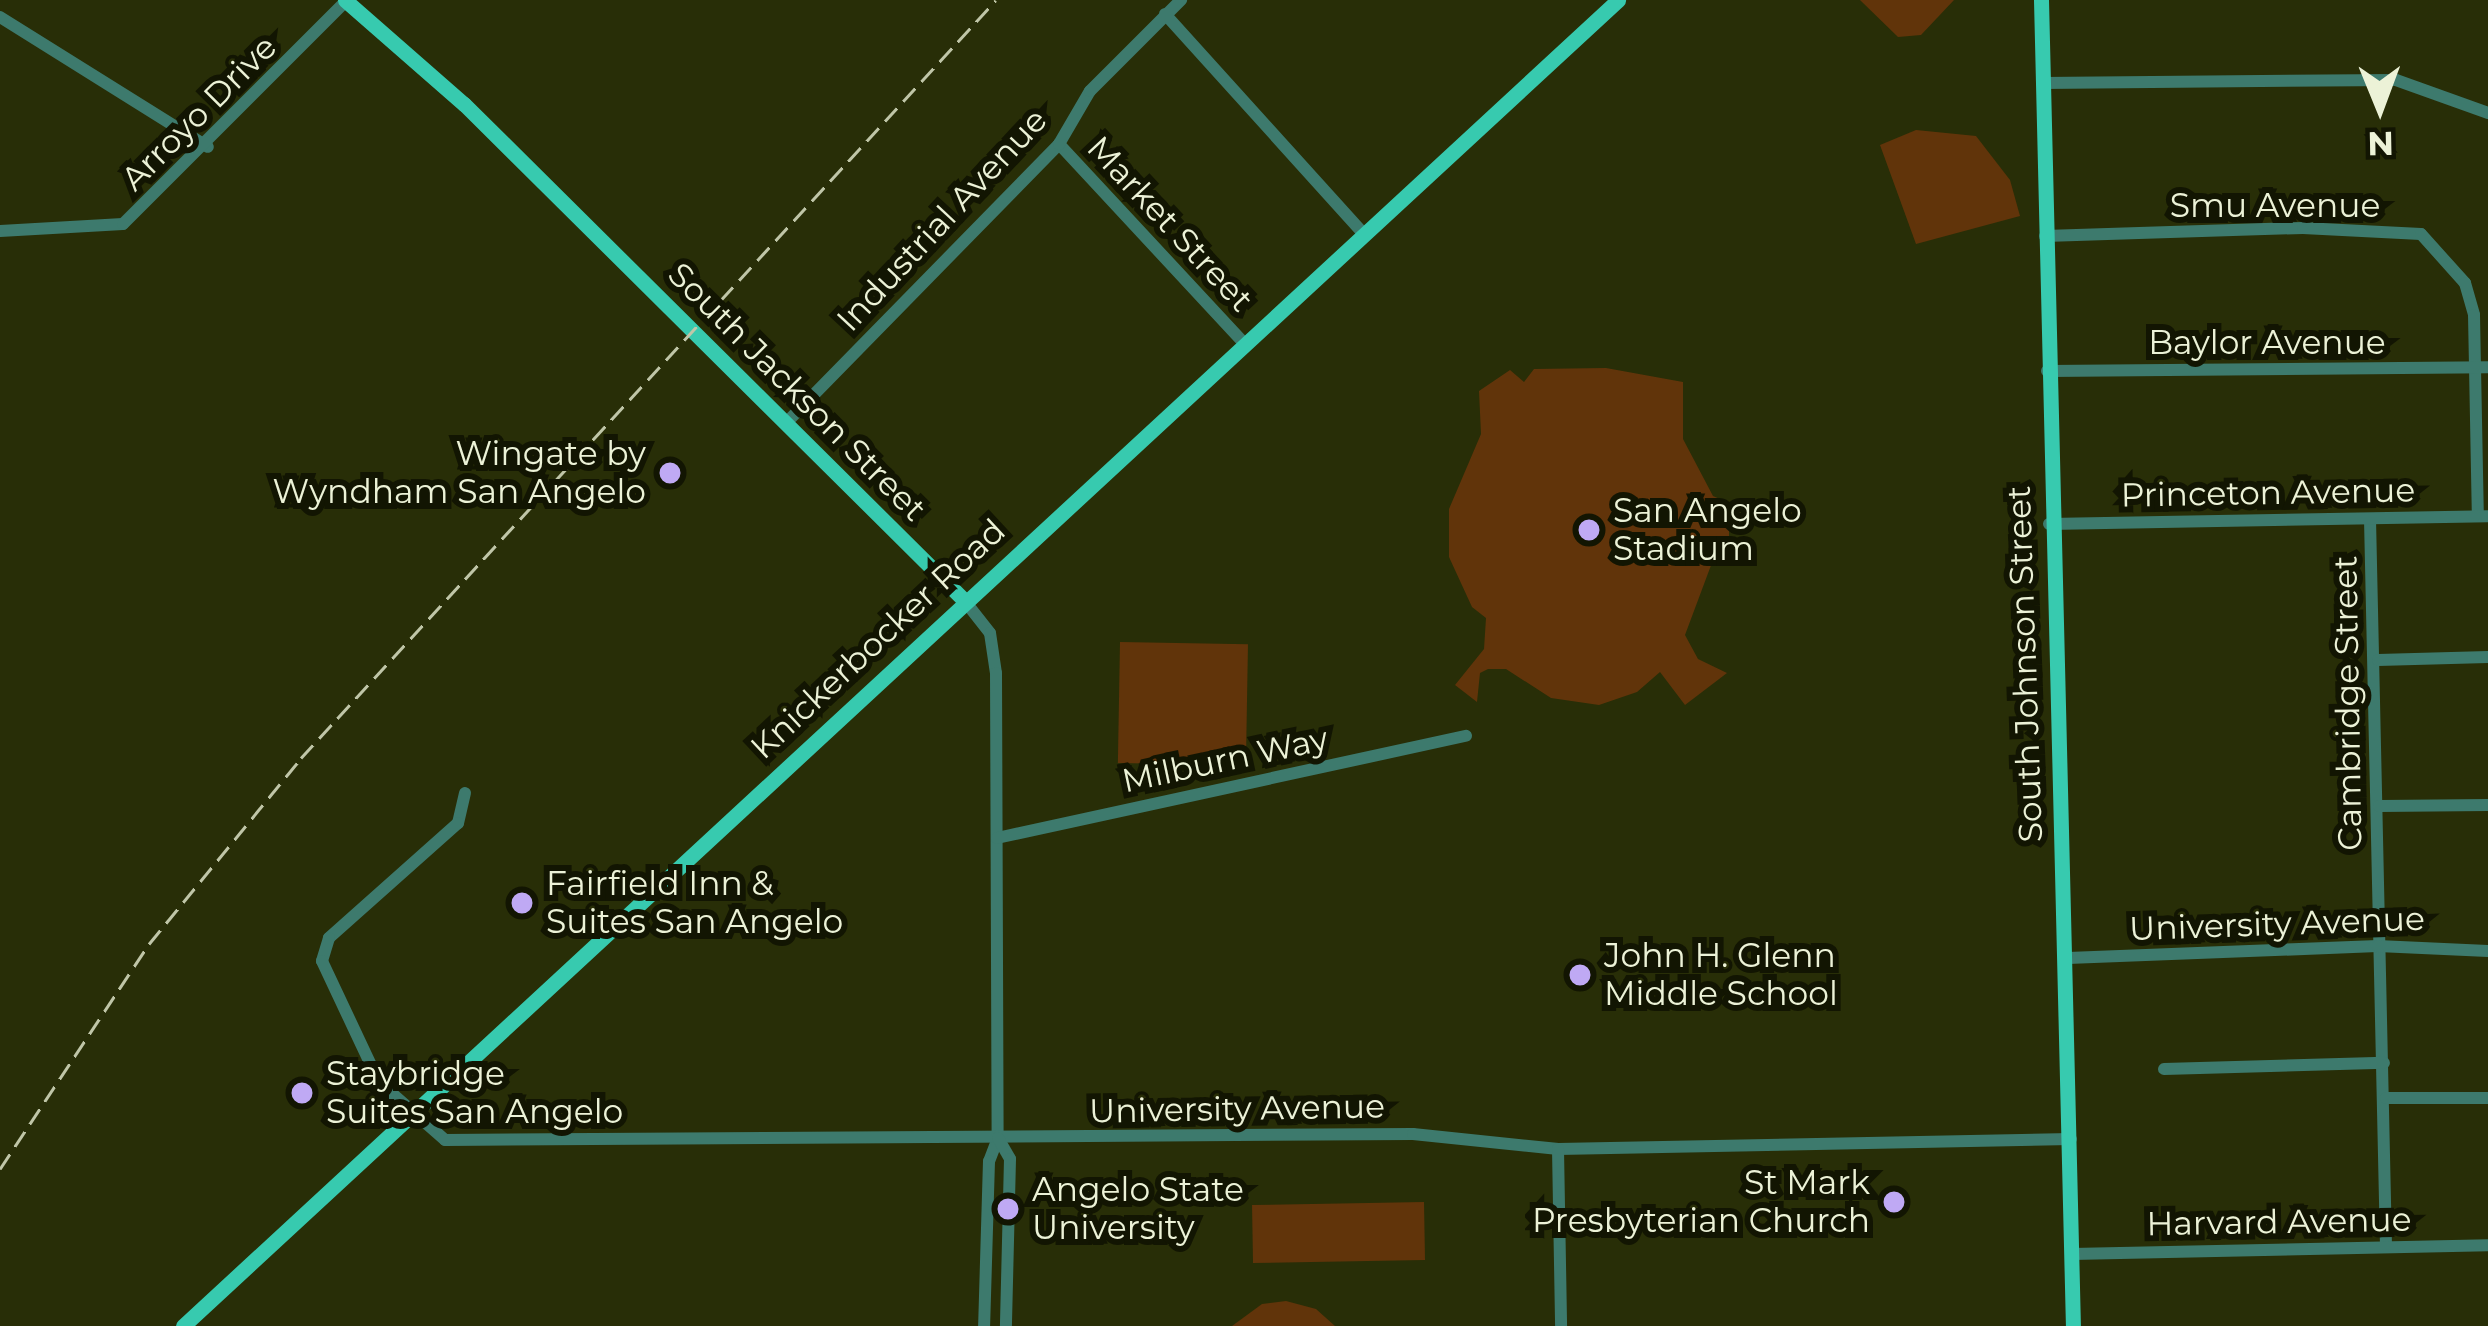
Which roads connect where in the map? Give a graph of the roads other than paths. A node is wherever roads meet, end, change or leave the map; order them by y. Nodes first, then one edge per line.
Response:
1 (346, 0) edge
2 (1181, 0) edge
3 (1618, 0) edge
4 (2042, 0) edge
5 (1165, 14) junction
6 (0, 16) edge
7 (2042, 83) junction
8 (2488, 113) edge
9 (1059, 145) junction
10 (208, 147) junction
11 (0, 231) edge
12 (1362, 232) junction
13 (2045, 236) junction
14 (1241, 340) junction
15 (2484, 368) edge
16 (2047, 371) junction
17 (787, 422) junction
18 (2483, 516) edge
19 (2370, 519) junction
20 (2048, 524) junction
21 (964, 600) junction
22 (2488, 657) edge
23 (2378, 660) junction
24 (1466, 736) dead end
25 (465, 793) dead end
26 (2488, 805) edge
27 (2379, 806) junction
28 (997, 838) junction
29 (2378, 946) junction
30 (2488, 951) edge
31 (2068, 958) junction
32 (2384, 1063) junction
33 (2164, 1069) dead end
34 (2386, 1098) junction
35 (2488, 1098) edge
36 (411, 1116) junction
37 (998, 1138) junction
38 (2071, 1138) junction
39 (1558, 1148) junction
40 (2386, 1245) junction
41 (2488, 1245) edge
42 (2072, 1254) junction
43 (183, 1326) edge
44 (985, 1326) edge
45 (1006, 1326) edge
46 (1561, 1326) edge
47 (2073, 1326) edge

1 - 10 street, Arroyo Drive
1 - 17 main road, South Jackson Street
2 - 5 street, Industrial Avenue
3 - 12 main road, Knickerbocker Road
4 - 7 main road, South Johnson Street
5 - 9 street, Industrial Avenue
5 - 12 street
6 - 10 street
7 - 8 street
7 - 13 main road, South Johnson Street
9 - 14 street, Market Street
9 - 17 street, Industrial Avenue
10 - 11 street, Arroyo Drive
12 - 14 main road, Knickerbocker Road
13 - 15 street, Smu Avenue
13 - 16 main road, South Johnson Street
14 - 21 main road, Knickerbocker Road
15 - 16 street, Baylor Avenue
15 - 18 street, Smu Avenue
16 - 20 main road, South Johnson Street
17 - 21 main road, South Jackson Street
18 - 19 street, Princeton Avenue
19 - 20 street, Princeton Avenue
19 - 23 street, Cambridge Street
20 - 31 main road, South Johnson Street
21 - 28 street, South Jackson Street
21 - 36 main road, Knickerbocker Road
22 - 23 street
23 - 27 street, Cambridge Street
24 - 28 street, Milburn Way
25 - 36 street
26 - 27 street
27 - 29 street, Cambridge Street
28 - 37 street, South Jackson Street
29 - 30 street, University Avenue
29 - 31 street, University Avenue
29 - 32 street, Cambridge Street
31 - 38 main road, South Johnson Street
32 - 33 street
32 - 34 street, Cambridge Street
34 - 35 street
34 - 40 street, Cambridge Street
36 - 37 street, University Avenue
36 - 43 main road, Knickerbocker Road
37 - 39 street, University Avenue
37 - 44 street, South Jackson Street
37 - 45 street, South Jackson Street
38 - 39 street, University Avenue
38 - 42 main road, South Johnson Street
39 - 46 street
40 - 41 street, Harvard Avenue
40 - 42 street, Harvard Avenue
42 - 47 main road, South Johnson Street

